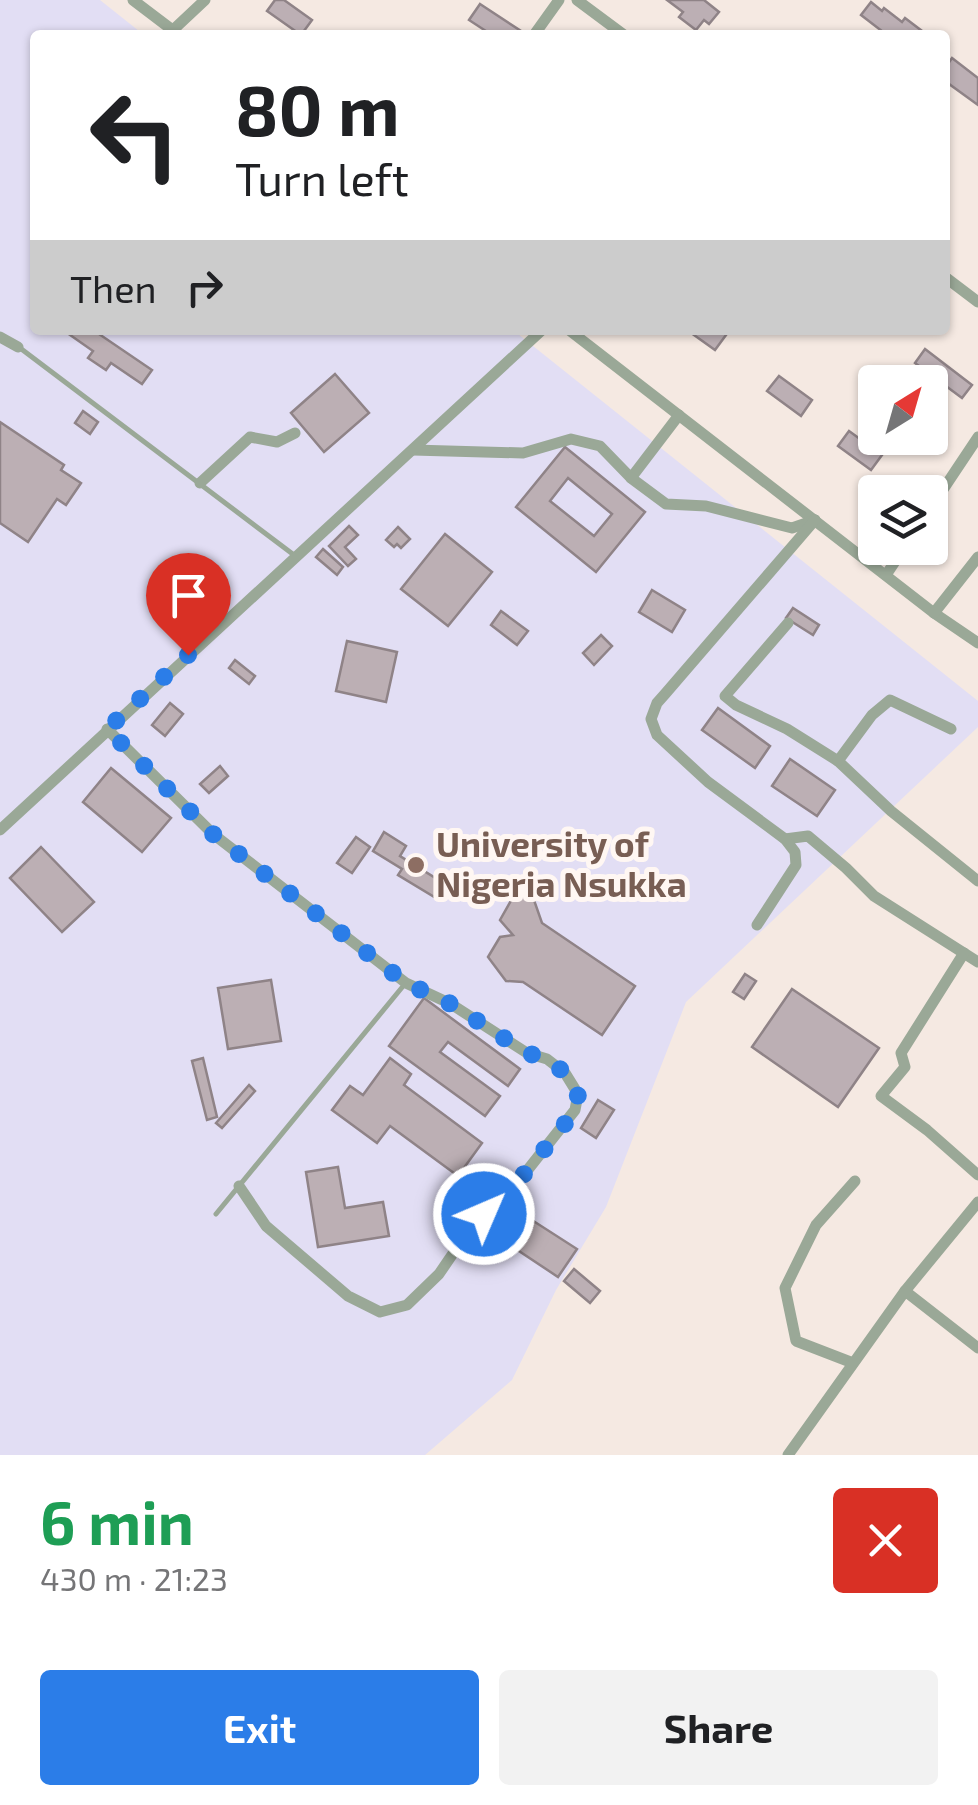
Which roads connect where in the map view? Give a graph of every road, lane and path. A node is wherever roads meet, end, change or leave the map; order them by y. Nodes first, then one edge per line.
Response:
1 (133, 0) edge
2 (205, 0) edge
3 (559, 0) edge
4 (577, 0) edge
5 (172, 30) edge
6 (179, 30) edge
7 (538, 30) edge
8 (617, 30) edge
9 (950, 282) edge
10 (978, 302) edge
11 (537, 335) edge
12 (575, 335) edge
13 (0, 337) edge
14 (18, 347) joint
15 (679, 415) junction
16 (295, 433) dead end
17 (978, 437) edge
18 (413, 450) junction
19 (632, 478) junction
20 (948, 482) edge
21 (200, 483) junction
22 (815, 520) junction
23 (297, 556) junction
24 (978, 557) edge
25 (893, 565) edge
26 (886, 575) junction
27 (934, 613) junction
28 (788, 624) dead end
29 (978, 643) edge
30 (951, 728) dead end
31 (107, 729) junction
32 (838, 762) junction
33 (0, 830) edge
34 (786, 839) junction
35 (978, 882) edge
36 (757, 925) dead end
37 (964, 952) junction
38 (978, 962) edge
39 (406, 983) junction
40 (978, 1175) edge
41 (854, 1181) dead end
42 (238, 1186) junction
43 (978, 1202) edge
44 (216, 1214) dead end
45 (905, 1291) junction
46 (978, 1348) edge
47 (854, 1364) junction
48 (788, 1455) edge

1 - 5 street
2 - 6 street
3 - 7 street
4 - 8 street
9 - 10 street
11 - 18 street
12 - 15 street
13 - 14 street
14 - 21 lane
15 - 19 street
15 - 22 street
16 - 21 street
17 - 20 street
18 - 19 street
18 - 23 street
19 - 22 street
21 - 23 lane
22 - 26 street
22 - 34 street
23 - 31 street
24 - 27 street
25 - 26 street
26 - 27 street
27 - 29 street
28 - 32 street
30 - 32 street
31 - 33 street
31 - 39 street
32 - 35 street
34 - 36 street
34 - 37 street
37 - 38 street
37 - 40 street
39 - 42 lane
39 - 42 street
41 - 47 street
42 - 44 lane
43 - 45 street
45 - 46 street
45 - 47 street
47 - 48 street

